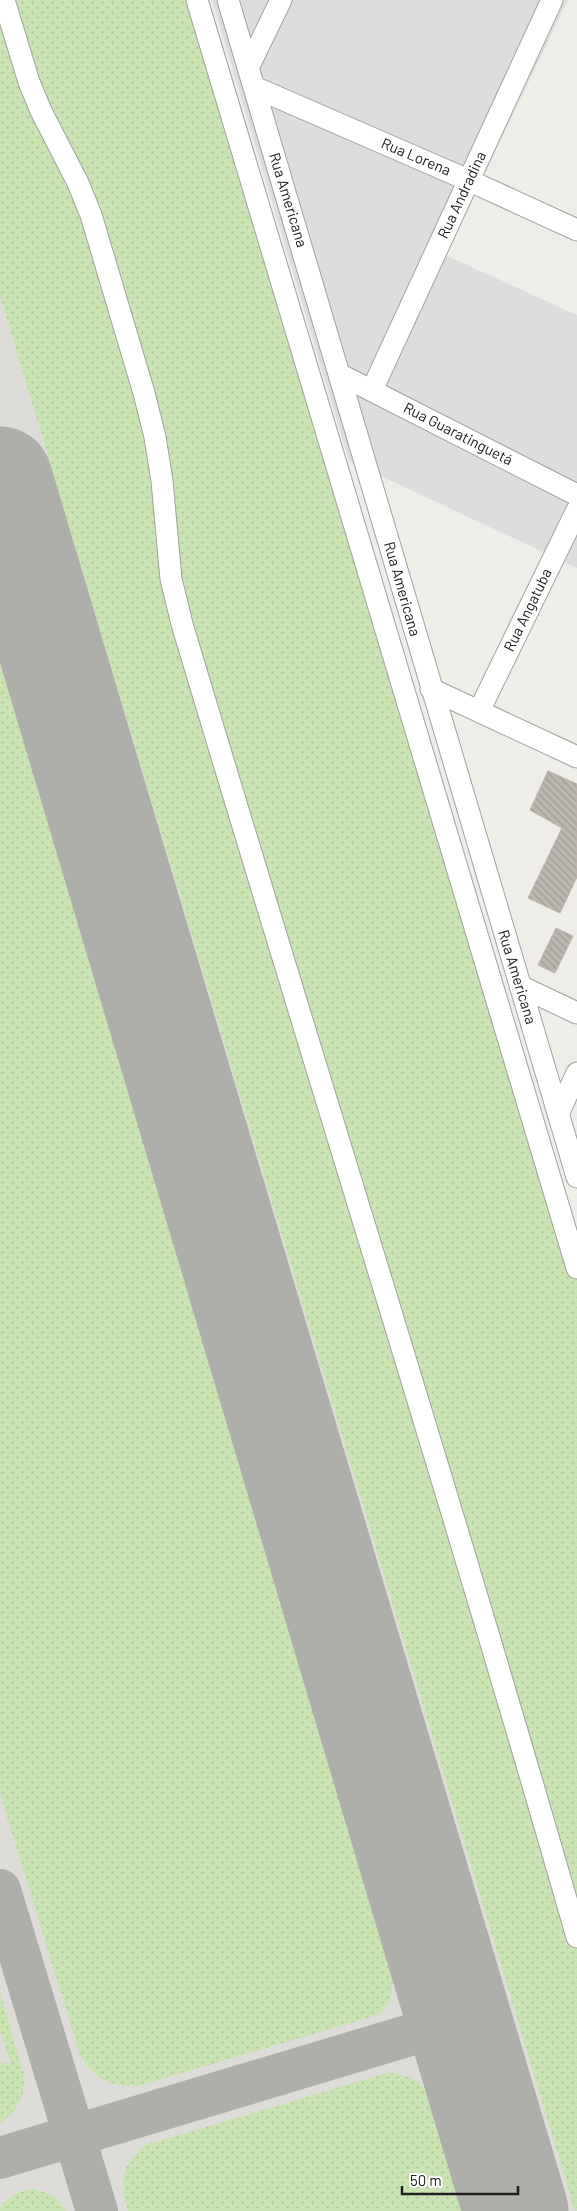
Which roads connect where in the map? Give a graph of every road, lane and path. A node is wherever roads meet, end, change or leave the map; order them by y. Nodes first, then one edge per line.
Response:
1 (4, 0) edge
2 (197, 0) edge
3 (228, 0) edge
4 (281, 0) edge
5 (552, 0) edge
6 (251, 78) junction
7 (468, 180) junction
8 (577, 230) edge
9 (339, 374) junction
10 (372, 390) junction
11 (577, 495) edge
12 (577, 510) edge
13 (431, 689) junction
14 (479, 712) junction
15 (577, 757) edge
16 (520, 986) junction
17 (577, 1013) edge
18 (577, 1073) edge
19 (558, 1114) junction
20 (577, 1177) edge
21 (577, 1268) edge
22 (577, 1937) edge

1 - 22 street
2 - 21 street
3 - 6 street, Rua Americana
4 - 6 street
5 - 7 street, Rua Andradina
6 - 7 street, Rua Lorena
6 - 9 street, Rua Americana
7 - 8 street, Rua Lorena
7 - 10 street, Rua Andradina
9 - 10 street, Rua Guaratinguetá
9 - 13 street, Rua Americana
10 - 11 street, Rua Guaratinguetá
12 - 14 street, Rua Angatuba
13 - 14 street
13 - 16 street, Rua Americana
14 - 15 street
16 - 17 street
16 - 19 street, Rua Americana
18 - 19 street
19 - 20 street, Rua Americana

